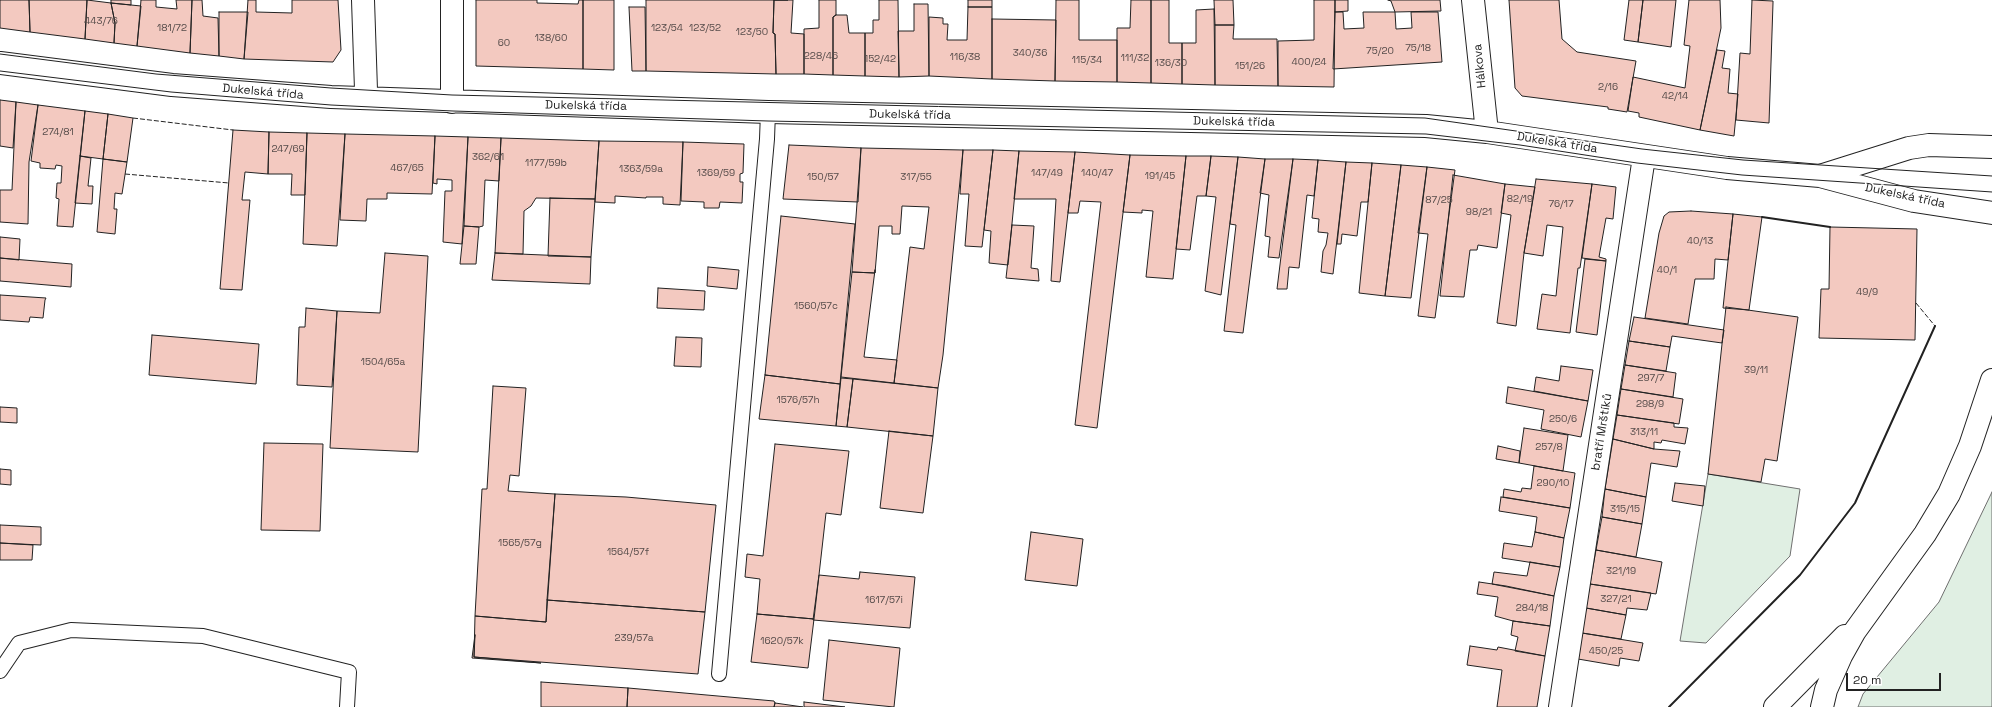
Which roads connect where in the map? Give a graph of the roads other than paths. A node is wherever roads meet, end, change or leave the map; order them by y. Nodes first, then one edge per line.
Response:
1 (363, 0) edge
2 (452, 0) edge
3 (1474, 0) edge
4 (0, 63) edge
5 (365, 98) junction
6 (452, 102) junction
7 (768, 112) junction
8 (1487, 132) junction
9 (1992, 147) edge
10 (1644, 157) junction
11 (1820, 176) junction
12 (1992, 212) edge
13 (1992, 380) edge
14 (1872, 608) junction
15 (0, 671) edge
16 (719, 674) dead end
17 (347, 707) edge
18 (1560, 707) edge
19 (1775, 707) edge
20 (1822, 707) edge

1 - 5 main road
2 - 6 main road
3 - 8 main road, Hálkova
4 - 5 main road, Dukelská třída
5 - 6 main road, Dukelská třída
6 - 7 main road, Dukelská třída
7 - 8 main road, Dukelská třída
7 - 16 lane
8 - 10 main road, Dukelská třída
9 - 11 main road, Dukelská třída
10 - 11 main road, Dukelská třída
10 - 18 main road, bratří Mrštíků
11 - 12 main road, Dukelská třída
13 - 14 main road
14 - 19 main road
14 - 20 main road
15 - 17 lane

